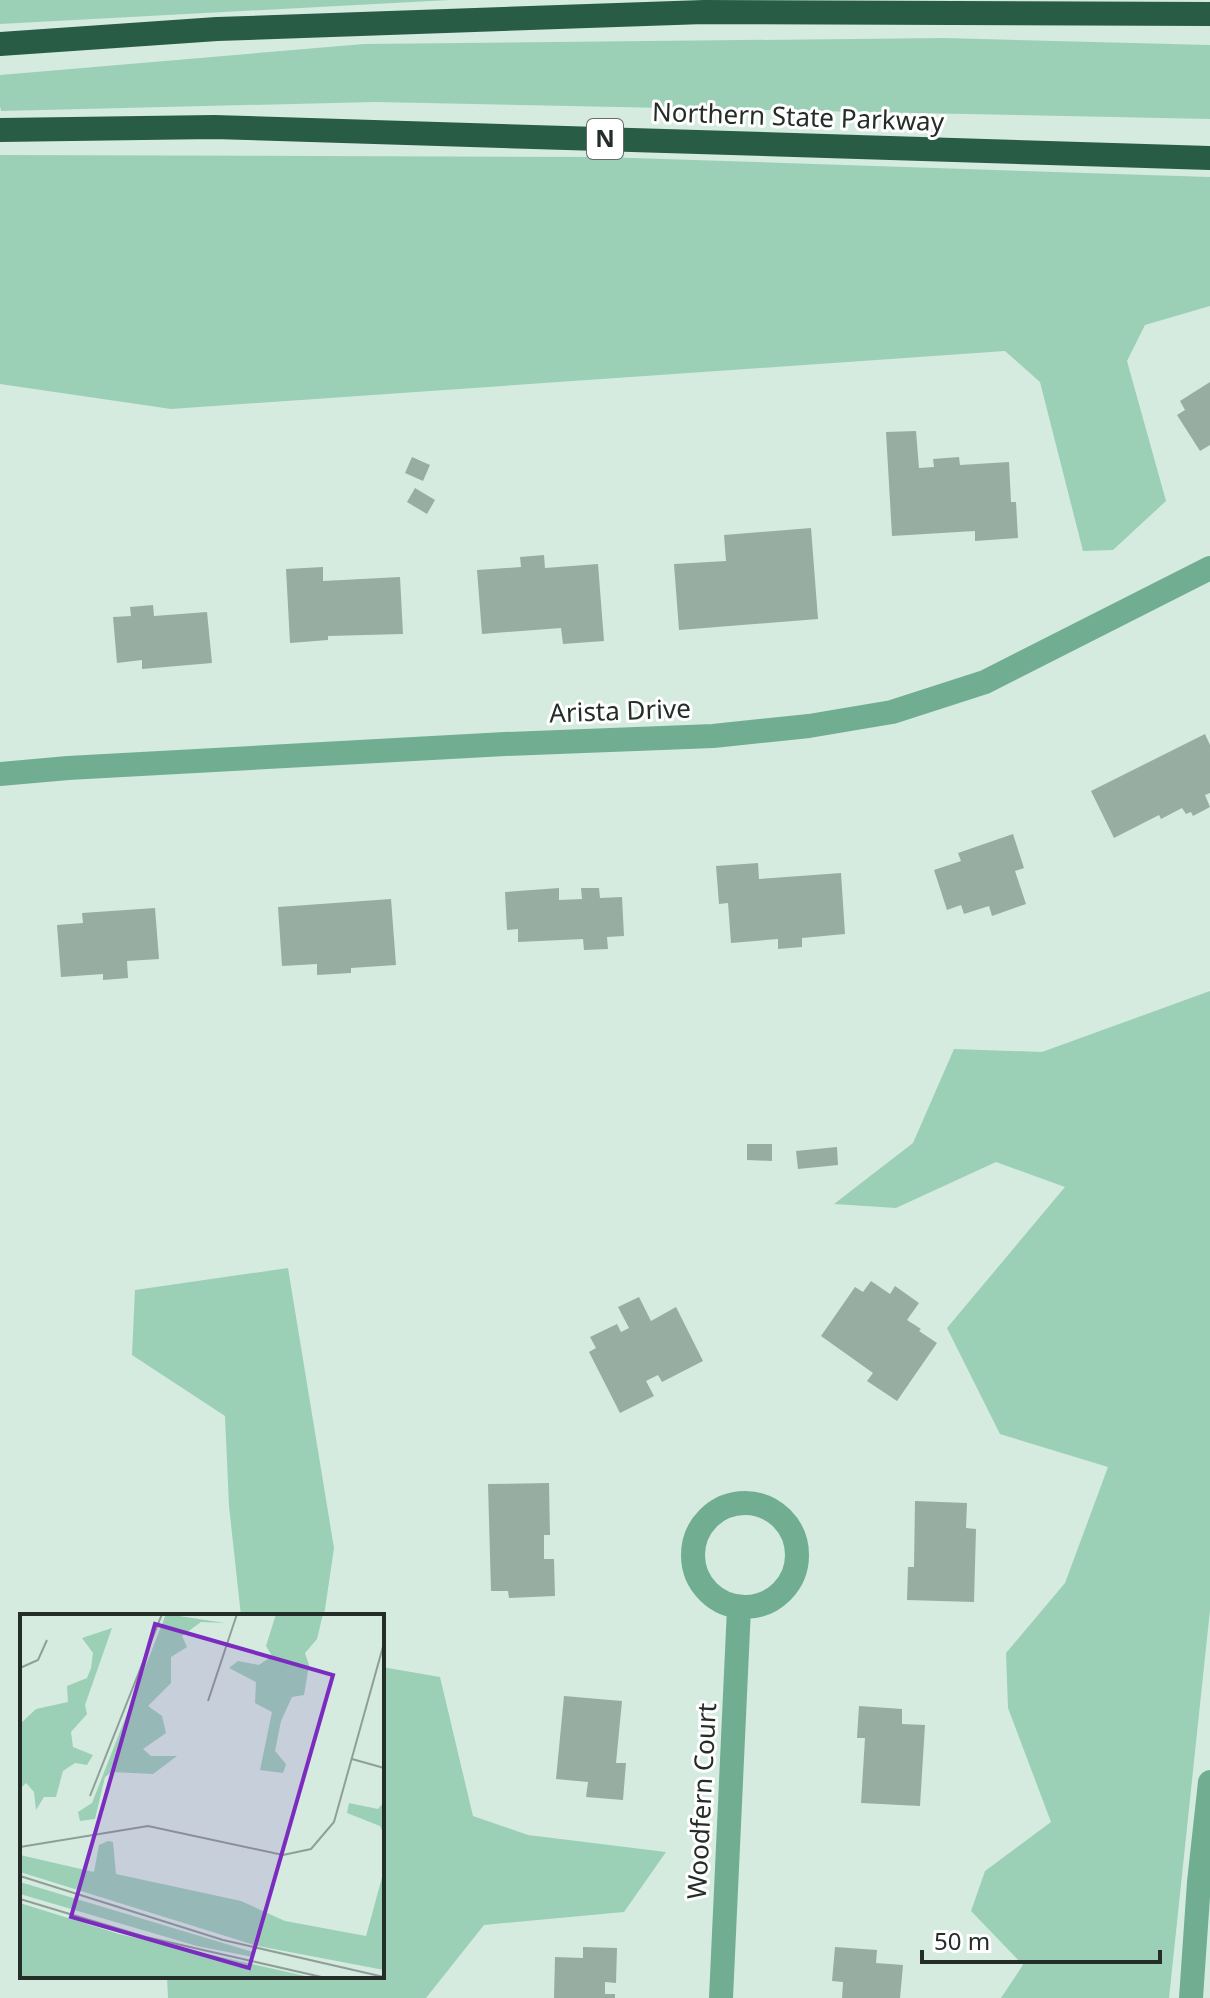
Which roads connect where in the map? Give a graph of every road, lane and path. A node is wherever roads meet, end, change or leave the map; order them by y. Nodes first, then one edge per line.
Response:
1 (1210, 14) edge
2 (0, 44) edge
3 (0, 130) edge
4 (1210, 158) edge
5 (1210, 568) edge
6 (0, 774) edge
7 (739, 1608) junction
8 (1210, 1782) edge
9 (721, 1998) edge
10 (1191, 1998) edge

1 - 2 highway
3 - 4 highway, Northern State Parkway / N
5 - 6 street, Arista Drive
7 - 7 street
7 - 9 street, Woodfern Court
8 - 10 street

